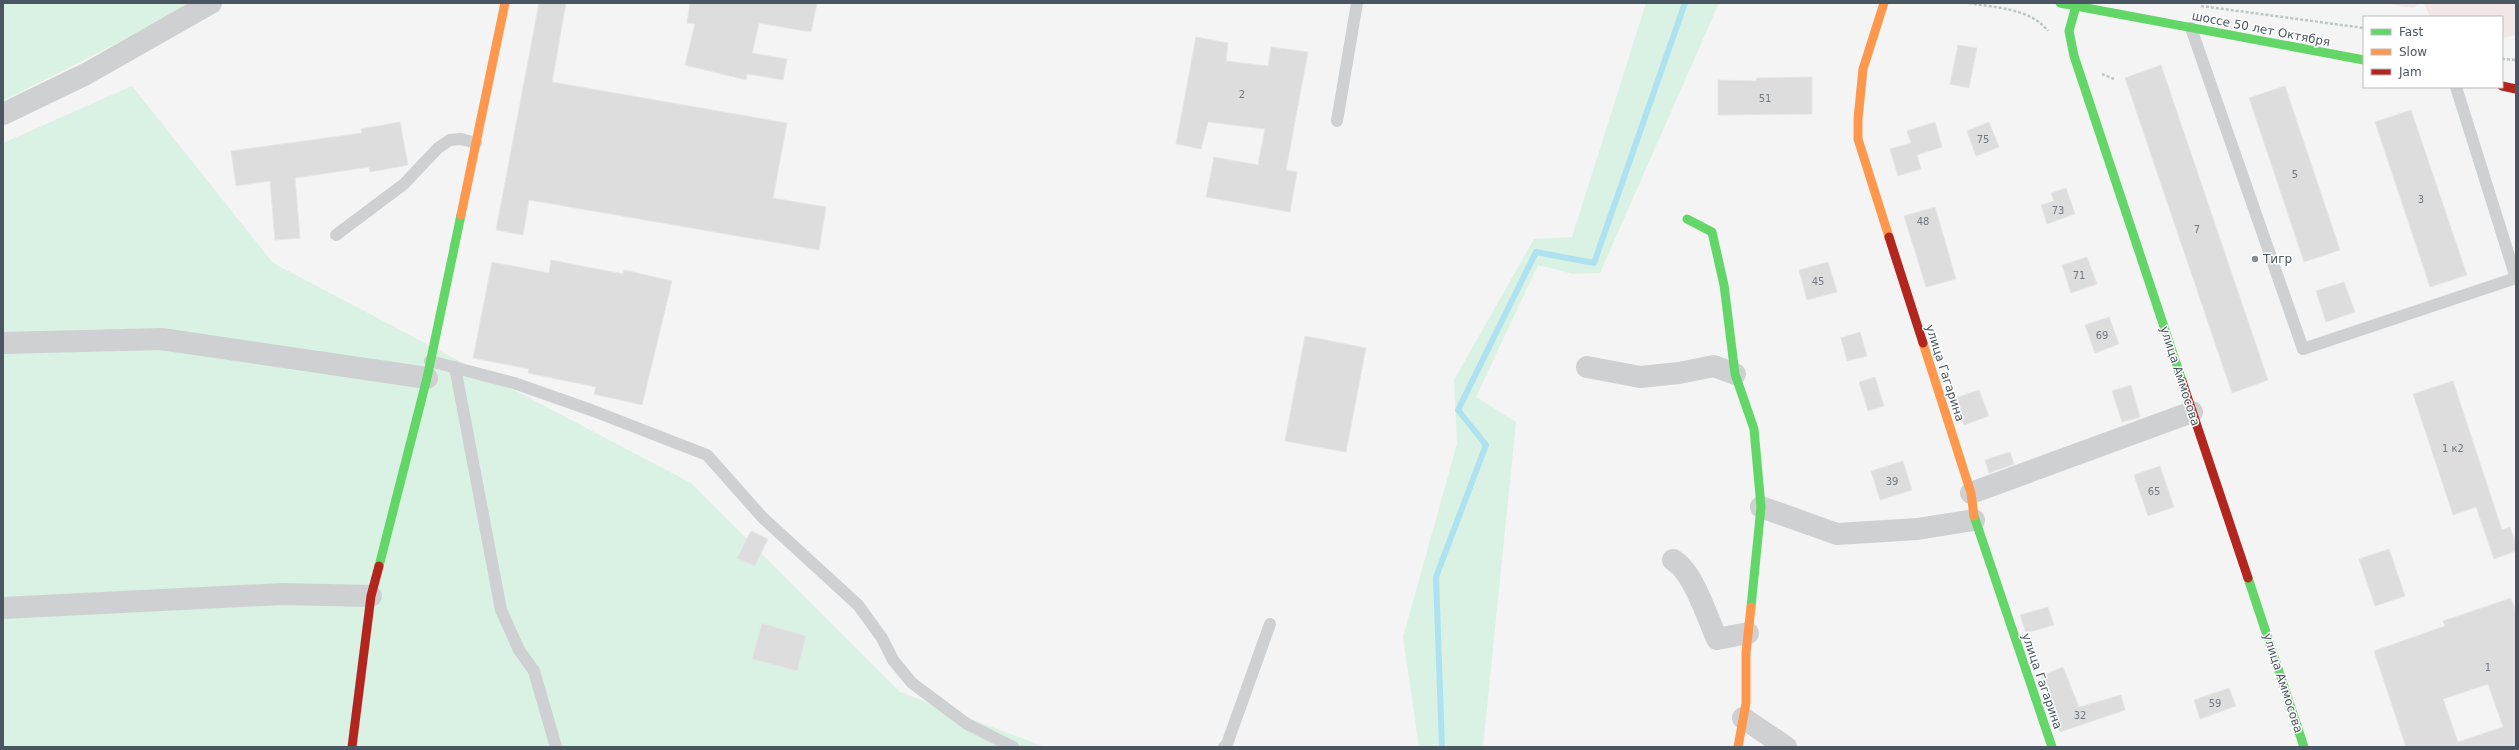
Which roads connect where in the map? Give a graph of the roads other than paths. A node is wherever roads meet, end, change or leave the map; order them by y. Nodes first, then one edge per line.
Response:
1 (211, 3) edge
2 (505, 3) edge
3 (1357, 3) edge
4 (1884, 3) edge
5 (2071, 4) edge
6 (2191, 28) junction
7 (2363, 60) edge
8 (2503, 86) edge
9 (2456, 88) edge
10 (2516, 89) edge
11 (3, 114) edge
12 (1337, 121) dead end
13 (476, 143) junction
14 (1686, 219) dead end
15 (336, 235) dead end
16 (2516, 278) edge
17 (3, 343) edge
18 (455, 367) junction
19 (1587, 368) dead end
20 (428, 370) junction
21 (1734, 374) junction
22 (2192, 412) junction
23 (1971, 493) junction
24 (1761, 508) junction
25 (1974, 520) junction
26 (1673, 560) dead end
27 (371, 596) junction
28 (3, 608) edge
29 (1270, 624) dead end
30 (1748, 633) junction
31 (1743, 718) junction
32 (352, 747) edge
33 (556, 747) edge
34 (1013, 747) edge
35 (1224, 747) edge
36 (1738, 747) edge
37 (1786, 747) edge
38 (2052, 747) edge
39 (2304, 747) edge

1 - 11 street
2 - 13 street
3 - 12 lane
4 - 23 street, улица Гагарина
5 - 6 street, шоссе 50 лет Октября
5 - 22 street, улица Аммосова
6 - 7 street, шоссе 50 лет Октября
6 - 16 lane
8 - 10 street
9 - 16 lane
13 - 15 lane
13 - 20 street
14 - 21 street
17 - 20 street
18 - 20 lane
18 - 33 lane
18 - 34 lane
19 - 21 street
20 - 27 street
21 - 24 street
22 - 23 street
22 - 39 street, улица Аммосова
23 - 25 street, улица Гагарина
24 - 25 street
24 - 30 street
25 - 38 street, улица Гагарина
26 - 30 street
27 - 28 street
27 - 32 street
29 - 35 lane
30 - 31 street
31 - 36 street
31 - 37 street

